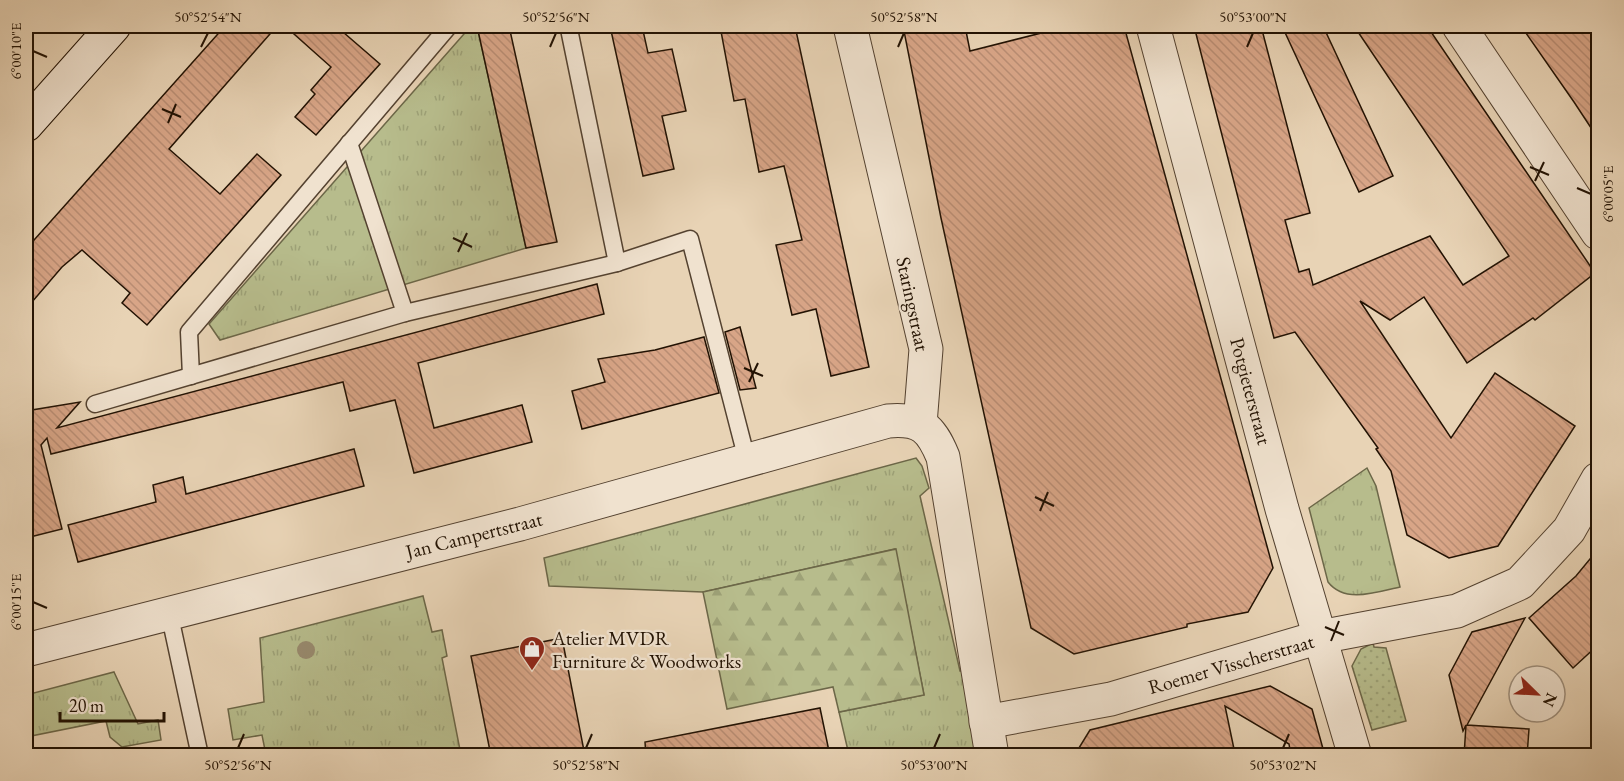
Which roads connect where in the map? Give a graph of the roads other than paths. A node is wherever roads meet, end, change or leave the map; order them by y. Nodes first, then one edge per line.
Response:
1 (114, 26) edge
2 (449, 26) edge
3 (850, 26) edge
4 (1153, 26) edge
5 (1459, 26) edge
6 (569, 29) dead end
7 (26, 125) edge
8 (349, 143) junction
9 (1599, 233) edge
10 (617, 263) junction
11 (405, 313) junction
12 (191, 376) junction
13 (95, 404) dead end
14 (920, 424) junction
15 (747, 460) junction
16 (1599, 479) edge
17 (169, 612) junction
18 (1320, 637) junction
19 (26, 650) edge
20 (986, 722) junction
21 (200, 756) edge
22 (992, 756) edge
23 (1355, 756) edge

1 - 7 street
2 - 8 lane
3 - 14 street, Staringstraat
4 - 18 street, Potgieterstraat
5 - 9 street
6 - 10 lane
8 - 11 lane
8 - 12 lane
10 - 11 lane
10 - 15 lane
11 - 12 lane
12 - 13 lane
14 - 15 street, Jan Campertstraat
14 - 20 street
15 - 17 street, Jan Campertstraat
16 - 18 street, Roemer Visscherstraat
17 - 19 street, Jan Campertstraat
17 - 21 lane
18 - 20 street, Roemer Visscherstraat
18 - 23 street, Potgieterstraat
20 - 22 street

